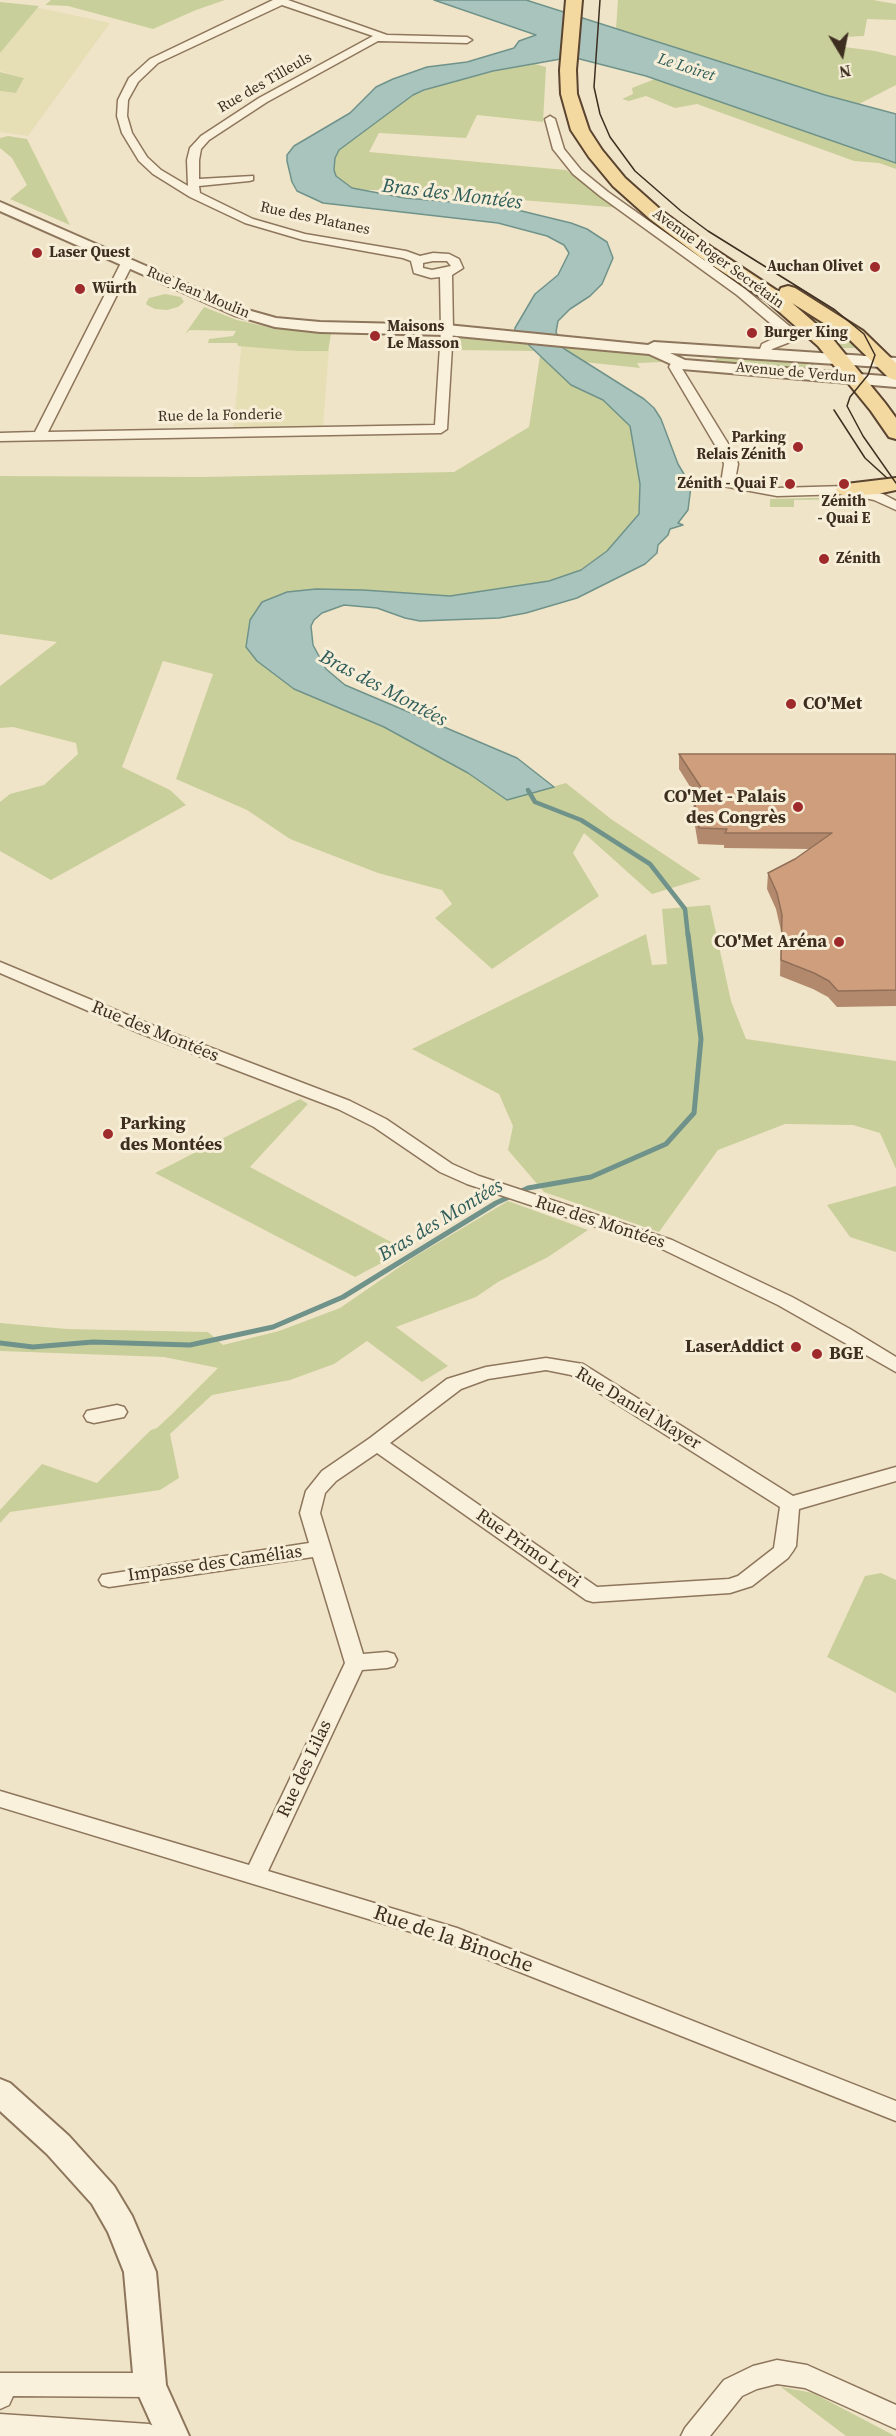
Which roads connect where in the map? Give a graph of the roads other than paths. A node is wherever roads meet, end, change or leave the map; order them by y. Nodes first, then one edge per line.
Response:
1 (279, 1) edge
2 (580, 1) edge
3 (380, 36) junction
4 (467, 40) dead end
5 (574, 70) junction
6 (550, 119) dead end
7 (249, 178) dead end
8 (193, 184) junction
9 (0, 206) edge
10 (127, 262) junction
11 (447, 330) junction
12 (516, 337) joint
13 (764, 354) junction
14 (682, 358) junction
15 (838, 358) junction
16 (892, 366) edge
17 (854, 378) junction
18 (896, 382) edge
19 (870, 397) junction
20 (441, 429) joint
21 (896, 434) edge
22 (40, 435) junction
23 (0, 437) edge
24 (896, 456) edge
25 (896, 484) edge
26 (846, 490) junction
27 (896, 506) edge
28 (0, 967) edge
29 (896, 1366) edge
30 (117, 1412) dead end
31 (93, 1416) dead end
32 (377, 1443) junction
33 (896, 1474) edge
34 (790, 1504) junction
35 (320, 1549) junction
36 (109, 1580) dead end
37 (387, 1660) dead end
38 (355, 1663) junction
39 (0, 1800) edge
40 (255, 1875) junction
41 (0, 2092) edge
42 (896, 2111) edge
43 (150, 2385) junction
44 (0, 2387) edge
45 (896, 2417) edge
46 (0, 2426) edge
47 (149, 2436) edge
48 (173, 2436) edge
49 (694, 2436) edge

1 - 3 street
1 - 8 street, Rue des Platanes
2 - 5 main road
3 - 4 street, Rue des Tilleuls
3 - 8 street, Rue des Tilleuls
5 - 15 main road, Avenue Roger Secrétain
5 - 16 main road, Avenue Roger Secrétain
6 - 13 street
7 - 8 street
8 - 11 street, Rue des Platanes
9 - 10 street, Rue Jean Moulin
10 - 11 street, Rue Jean Moulin
10 - 22 street
11 - 12 street, Rue Jean Moulin
11 - 20 street, Rue des Platanes
12 - 14 street, Avenue de Verdun
13 - 14 street, Avenue de Verdun
13 - 15 street, Avenue de Verdun
14 - 17 street, Avenue de Verdun
14 - 26 street
15 - 16 street, Avenue de Verdun
15 - 17 main road, Avenue Roger Secrétain
17 - 18 street, Avenue de Verdun
17 - 19 main road, Avenue Roger Secrétain
19 - 21 main road, Avenue Roger Secrétain
19 - 24 main road
20 - 22 street, Rue de la Fonderie
22 - 23 street, Rue de la Fonderie
25 - 26 main road
26 - 27 street
28 - 29 street, Rue des Montées
30 - 31 street
32 - 34 street, Rue Daniel Mayer
32 - 34 street, Rue Primo Levi
32 - 35 street, Rue Daniel Mayer
33 - 34 street
35 - 36 street, Impasse des Camélias
35 - 38 street
37 - 38 street
38 - 40 street, Rue des Lilas
39 - 40 street, Rue de la Binoche
40 - 42 street, Rue de la Binoche
41 - 43 street
43 - 44 street
43 - 48 street
45 - 49 street
46 - 47 street

